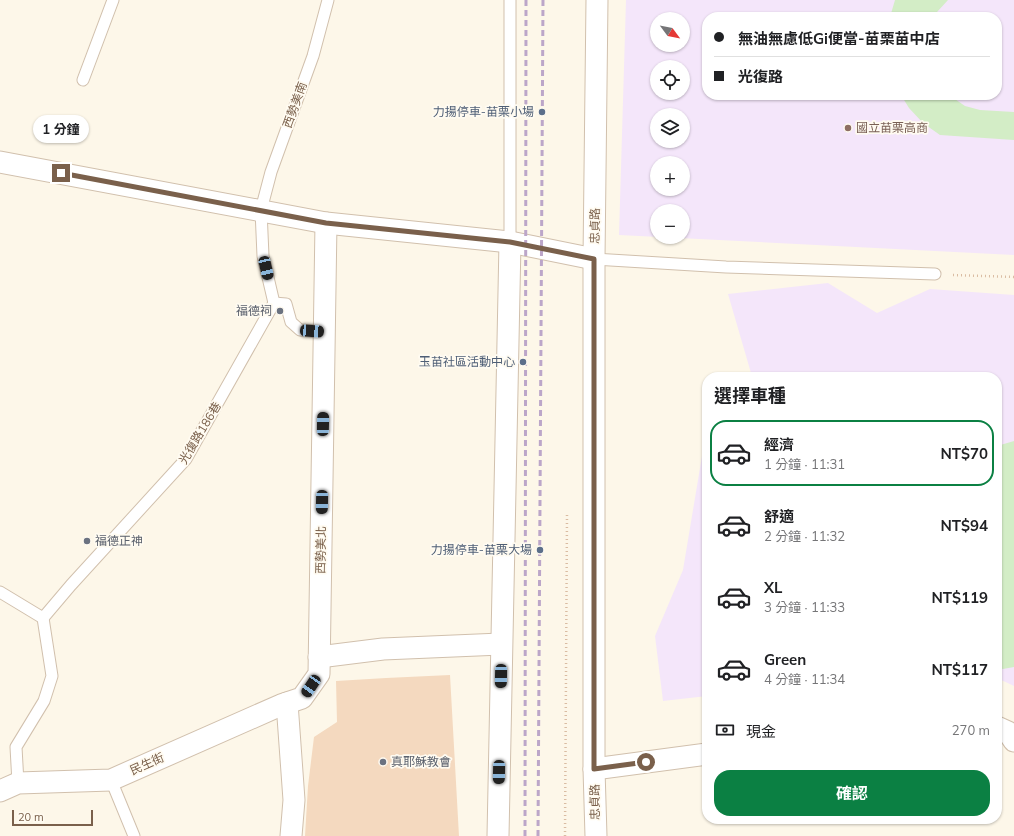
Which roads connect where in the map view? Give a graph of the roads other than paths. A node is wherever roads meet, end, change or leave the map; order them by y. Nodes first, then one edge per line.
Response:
1 (113, 0) edge
2 (328, 0) edge
3 (510, 0) edge
4 (597, 0) edge
5 (83, 80) dead end
6 (0, 162) edge
7 (261, 210) junction
8 (326, 223) junction
9 (510, 242) junction
10 (594, 259) junction
11 (935, 274) road end
12 (274, 303) junction
13 (324, 332) junction
14 (0, 592) edge
15 (43, 618) junction
16 (501, 644) junction
17 (319, 657) junction
18 (287, 703) junction
19 (1002, 729) edge
20 (1014, 741) edge
21 (702, 755) edge
22 (594, 769) junction
23 (111, 780) junction
24 (9, 787) edge
25 (134, 836) edge
26 (291, 836) edge
27 (498, 836) edge
28 (596, 836) edge

1 - 5 lane
2 - 7 lane, 西勢美南
3 - 9 lane
4 - 10 street, 忠貞路
6 - 7 street
7 - 8 street
7 - 12 lane
8 - 9 street
8 - 13 street, 西勢美北
9 - 10 street
9 - 16 street
10 - 11 lane
10 - 22 street, 忠貞路
12 - 13 lane
12 - 15 lane, 光復路186巷
13 - 17 street, 西勢美北
14 - 15 lane
15 - 24 lane
16 - 17 street
16 - 27 street
17 - 18 street, 西勢美北
18 - 23 street, 民生街
18 - 26 street
19 - 20 street
21 - 22 street
22 - 28 street, 忠貞路
23 - 24 street, 民生街
23 - 25 lane

